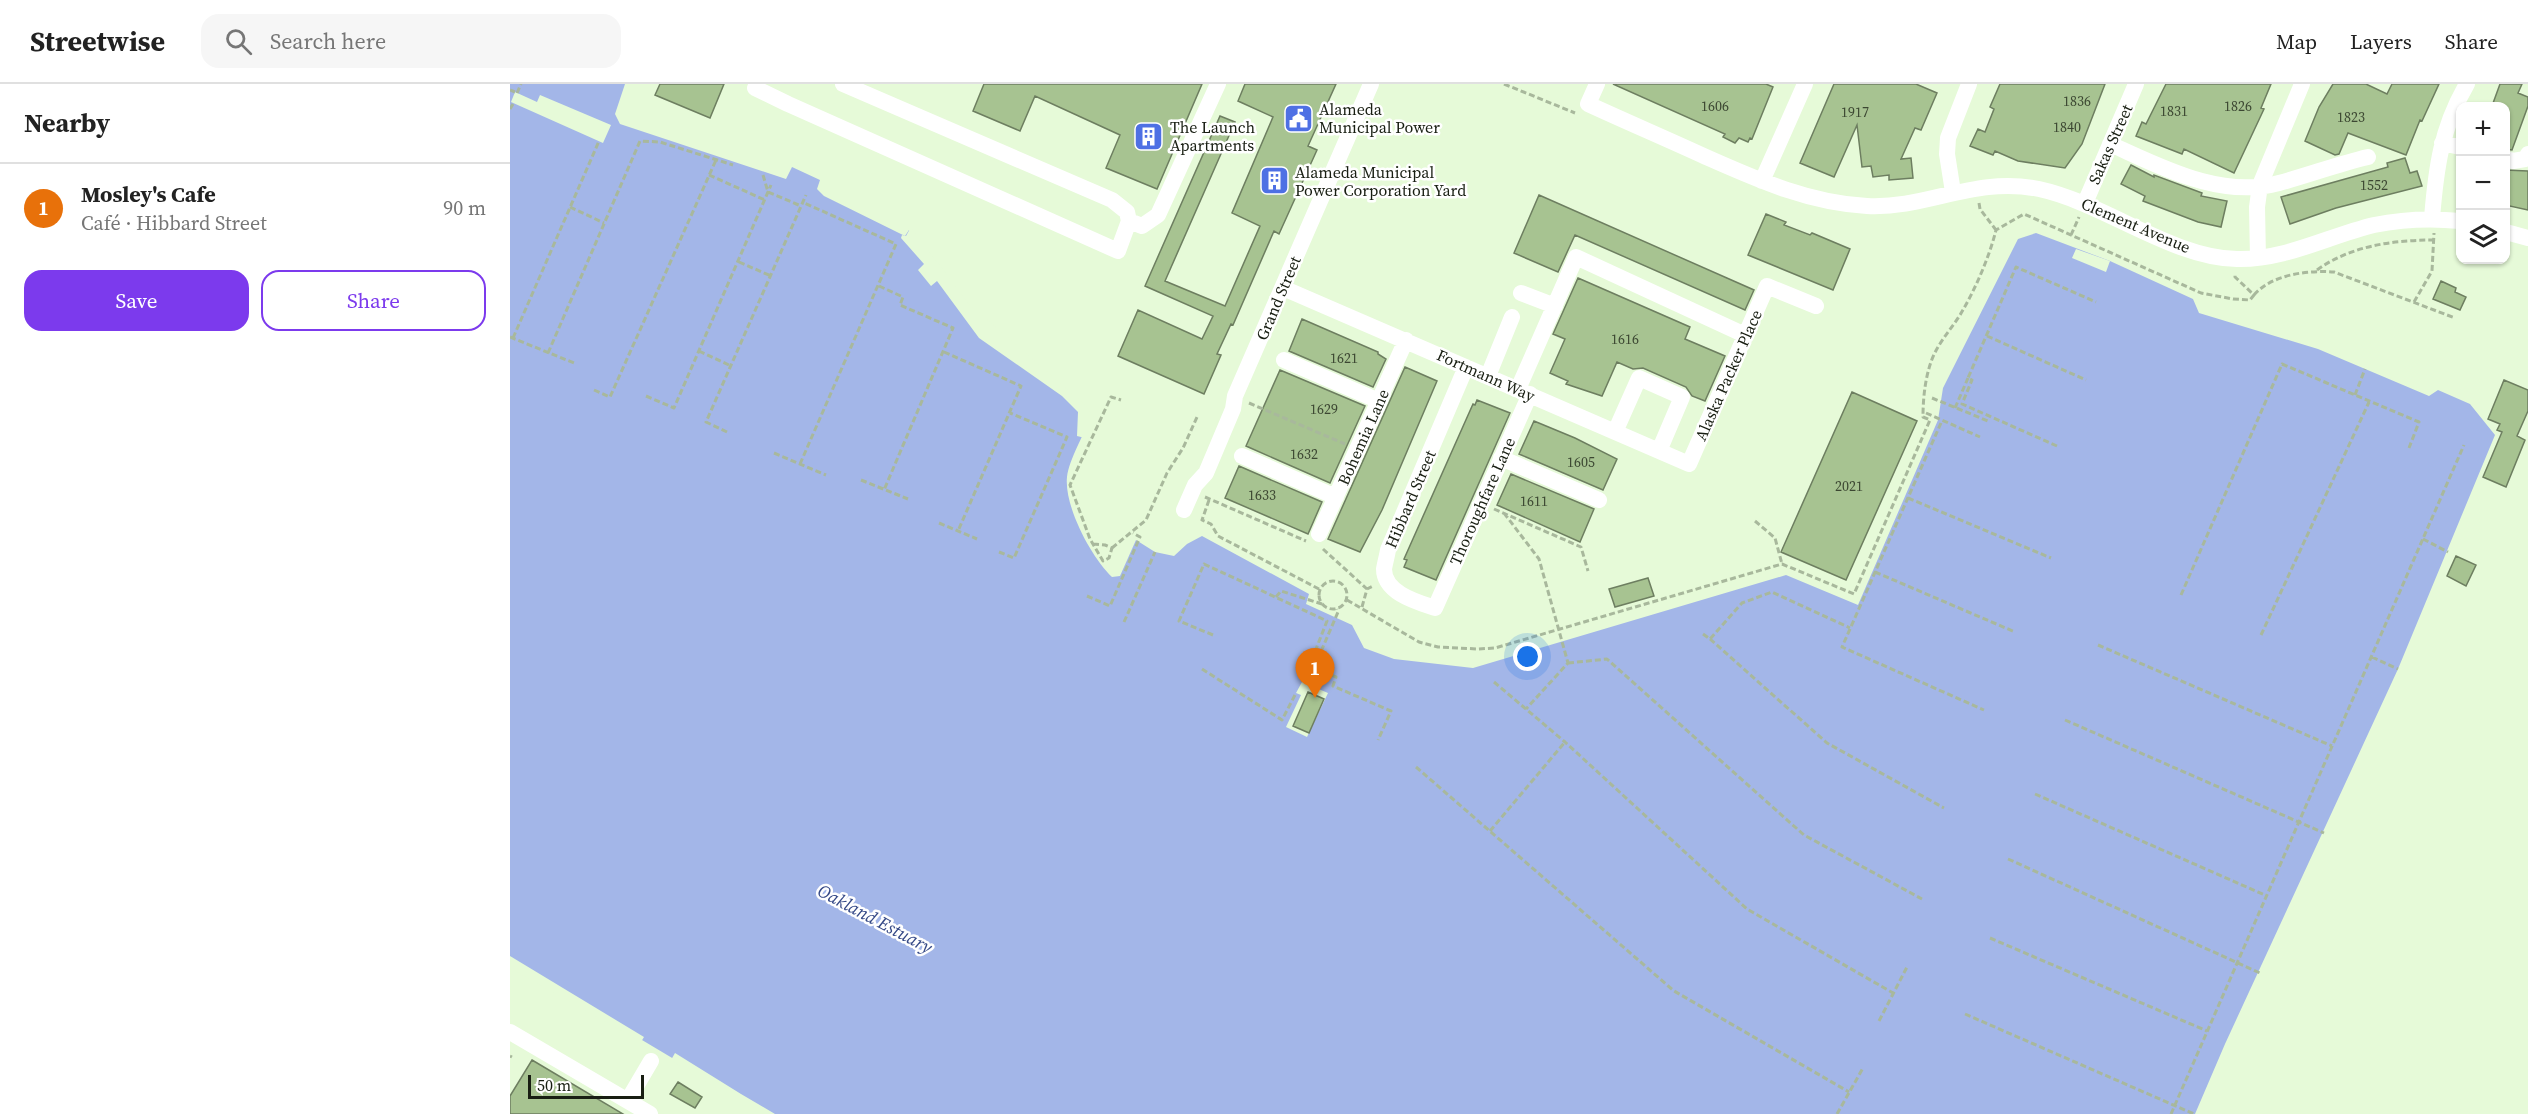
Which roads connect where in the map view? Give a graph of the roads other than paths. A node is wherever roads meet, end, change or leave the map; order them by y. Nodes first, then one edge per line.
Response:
1 (757, 84) edge
2 (843, 84) edge
3 (1218, 84) edge
4 (1371, 84) edge
5 (1597, 84) edge
6 (1805, 84) edge
7 (1969, 84) edge
8 (2136, 84) edge
9 (2302, 84) edge
10 (2467, 84) edge
11 (2442, 142) junction
12 (2110, 144) junction
13 (2456, 146) edge
14 (2528, 154) edge
15 (2368, 156) dead end
16 (2510, 160) edge
17 (1762, 182) junction
18 (2260, 185) junction
19 (1953, 192) junction
20 (2079, 210) junction
21 (1129, 221) junction
22 (2456, 221) edge
23 (2433, 224) junction
24 (2510, 233) edge
25 (2528, 238) edge
26 (2258, 258) junction
27 (1283, 288) junction
28 (1521, 293) dead end
29 (1555, 306) junction
30 (1816, 306) dead end
31 (1512, 317) dead end
32 (1745, 335) junction
33 (1406, 340) junction
34 (1284, 360) dead end
35 (1466, 367) junction
36 (1488, 376) junction
37 (1524, 392) junction
38 (1379, 401) junction
39 (1615, 432) junction
40 (1659, 451) junction
41 (1242, 456) dead end
42 (1501, 458) junction
43 (1689, 464) joint
44 (1336, 497) junction
45 (1599, 500) dead end
46 (1184, 510) dead end
47 (1318, 543) road end
48 (1435, 608) joint
49 (510, 1032) edge
50 (651, 1061) dead end
51 (628, 1100) junction
52 (650, 1114) edge

1 - 21 street
2 - 21 street
3 - 21 street
4 - 27 street, Grand Street
5 - 17 street
6 - 17 street
7 - 19 street
8 - 12 street, Sakas Street
9 - 18 street
10 - 11 street
11 - 13 street
11 - 23 street
12 - 18 street
12 - 20 street, Sakas Street
14 - 16 street
15 - 18 street
17 - 19 street
18 - 26 street
19 - 20 street
20 - 26 street
22 - 23 street
23 - 26 street
24 - 25 street
27 - 33 street, Fortmann Way
27 - 46 street, Grand Street
28 - 29 street
29 - 32 street, Thoroughfare Lane
29 - 37 street, Thoroughfare Lane
30 - 32 street, Alaska Packer Place
31 - 36 street
32 - 43 street, Alaska Packer Place
33 - 35 street, Fortmann Way
33 - 38 street, Bohemia Lane
34 - 38 street
35 - 36 street, Fortmann Way
35 - 48 street, Hibbard Street
36 - 37 street, Fortmann Way
37 - 39 street, Fortmann Way
37 - 42 street, Thoroughfare Lane
38 - 44 street, Bohemia Lane
39 - 40 street, Fortmann Way
39 - 40 street
40 - 43 street, Fortmann Way
41 - 44 street
42 - 45 street
42 - 48 street, Thoroughfare Lane
44 - 47 street, Bohemia Lane
49 - 51 street
50 - 51 street
51 - 52 street

